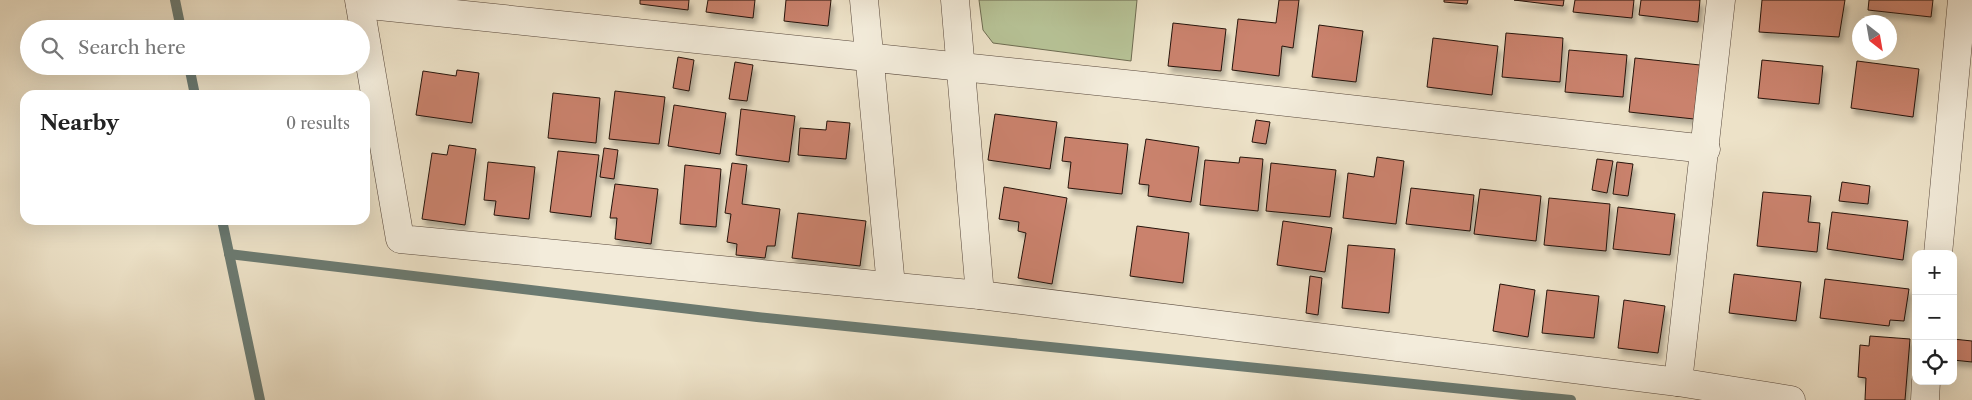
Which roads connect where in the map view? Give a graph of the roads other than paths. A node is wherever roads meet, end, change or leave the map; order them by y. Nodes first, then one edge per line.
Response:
1 (864, 0) edge
2 (955, 0) edge
3 (1722, 0) edge
4 (1962, 0) edge
5 (359, 2) edge
6 (362, 20) edge
7 (870, 58) junction
8 (370, 66) edge
9 (962, 67) junction
10 (1706, 149) junction
11 (1938, 250) edge
12 (892, 286) junction
13 (980, 295) junction
14 (1678, 382) junction
15 (1926, 385) edge
16 (1791, 400) edge
17 (1925, 400) edge

1 - 7 street
2 - 9 street
3 - 10 street
4 - 11 street
5 - 6 street
5 - 7 street
7 - 9 street
7 - 12 street
8 - 12 street
9 - 10 street
9 - 13 street
10 - 14 street
12 - 13 street
13 - 14 street
14 - 16 street
15 - 17 street

